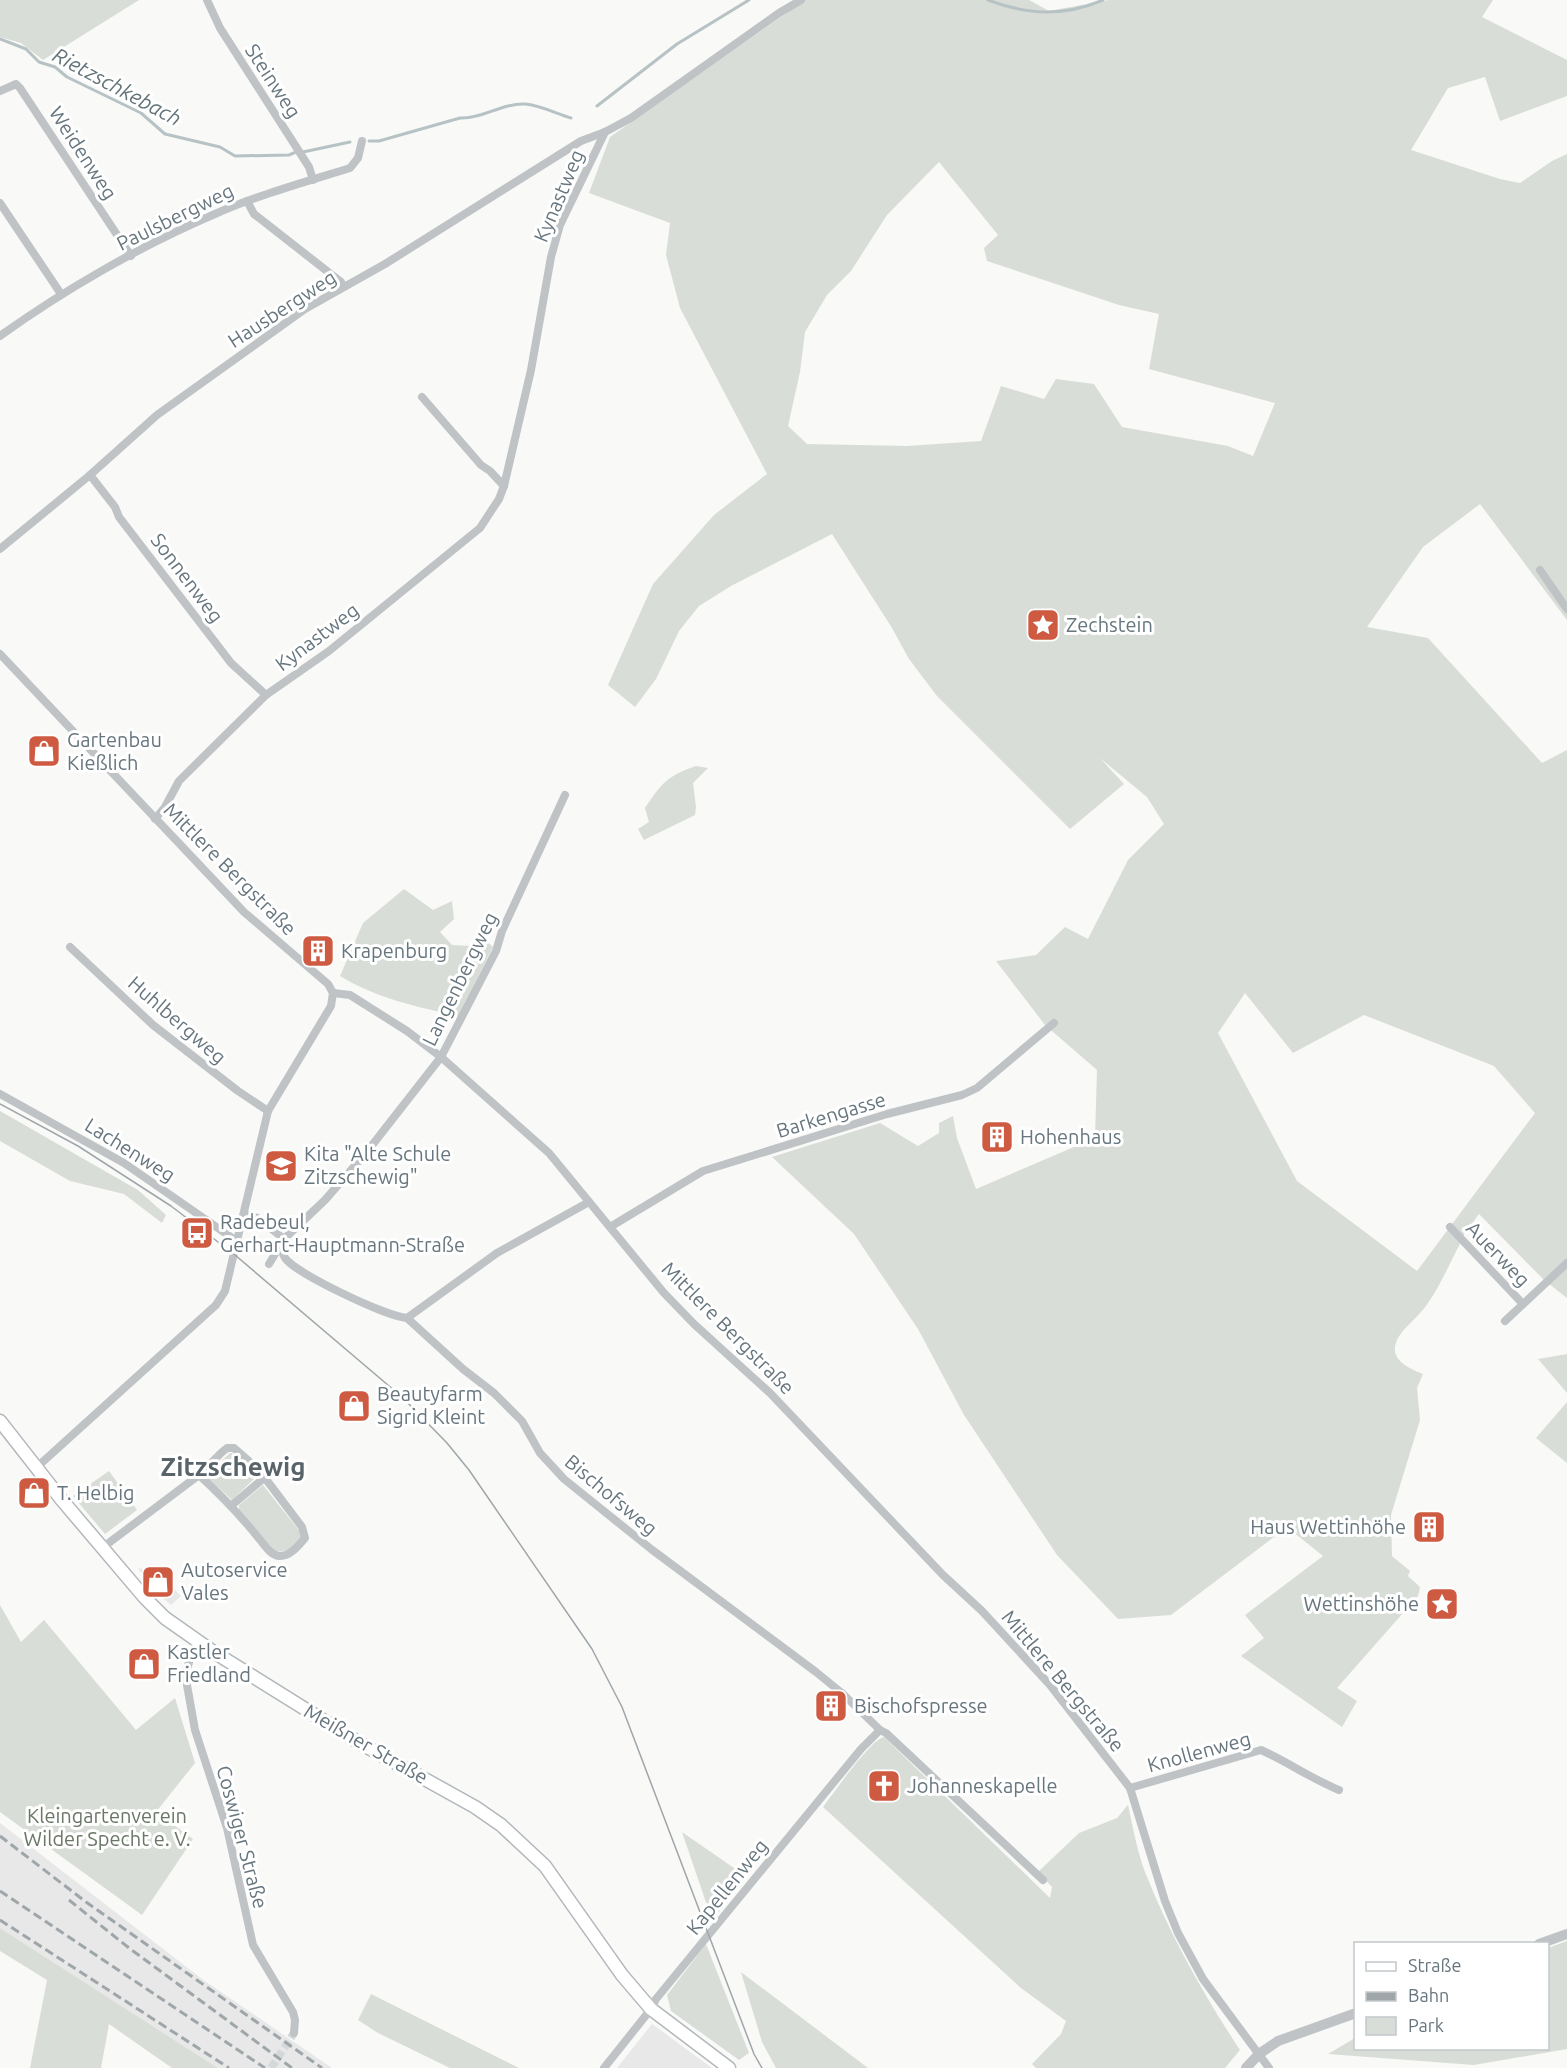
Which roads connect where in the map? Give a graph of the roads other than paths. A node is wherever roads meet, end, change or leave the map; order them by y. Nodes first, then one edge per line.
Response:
1 (207, 0) edge
2 (801, 0) edge
3 (0, 91) edge
4 (605, 132) junction
5 (362, 141) dead end
6 (314, 180) junction
7 (247, 201) junction
8 (0, 203) edge
9 (131, 255) junction
10 (343, 287) junction
11 (61, 294) junction
12 (0, 336) edge
13 (422, 397) dead end
14 (90, 475) junction
15 (504, 486) junction
16 (0, 549) edge
17 (1540, 570) dead end
18 (1567, 609) edge
19 (0, 654) edge
20 (266, 695) junction
21 (565, 795) dead end
22 (155, 819) junction
23 (70, 947) dead end
24 (333, 993) junction
25 (1054, 1023) dead end
26 (441, 1057) junction
27 (0, 1094) edge
28 (268, 1111) junction
29 (589, 1202) junction
30 (244, 1214) junction
31 (610, 1227) junction
32 (1450, 1227) dead end
33 (284, 1239) junction
34 (238, 1242) junction
35 (1567, 1263) edge
36 (269, 1264) dead end
37 (1523, 1304) junction
38 (407, 1318) junction
39 (1506, 1321) dead end
40 (0, 1421) edge
41 (37, 1467) junction
42 (199, 1475) junction
43 (264, 1478) junction
44 (232, 1505) junction
45 (102, 1548) junction
46 (197, 1642) junction
47 (880, 1730) junction
48 (1130, 1788) junction
49 (1339, 1790) dead end
50 (1043, 1880) dead end
51 (1567, 1934) edge
52 (1545, 1942) edge
53 (651, 2009) junction
54 (1354, 2014) edge
55 (294, 2033) tunnel mouth
56 (1259, 2054) junction
57 (604, 2068) edge
58 (729, 2068) edge
59 (1246, 2068) edge
60 (1269, 2068) edge

1 - 6 street, Steinweg
2 - 4 street, Hausbergweg
3 - 9 street, Weidenweg
4 - 10 street, Hausbergweg
4 - 15 street, Kynastweg
5 - 6 street, Paulsbergweg
6 - 7 street, Paulsbergweg
7 - 9 street, Paulsbergweg
7 - 10 street
8 - 11 street
9 - 11 street, Paulsbergweg
10 - 14 street, Hausbergweg
11 - 12 street, Paulsbergweg
13 - 15 street
14 - 16 street, Hausbergweg
14 - 20 street, Sonnenweg
15 - 20 street, Kynastweg
17 - 18 street
19 - 22 street, Mittlere Bergstraße
20 - 22 street, Kynastweg
21 - 26 street, Langenbergweg
22 - 24 street, Mittlere Bergstraße
23 - 28 street, Huhlbergweg
24 - 26 street, Mittlere Bergstraße
24 - 28 street
25 - 31 street, Barkengasse
26 - 29 street, Mittlere Bergstraße
26 - 33 street, Langenbergweg
27 - 34 street, Lachenweg
28 - 30 street
29 - 31 street, Mittlere Bergstraße
29 - 38 street
30 - 33 street
30 - 34 street
31 - 48 street, Mittlere Bergstraße
32 - 37 street, Auerweg
33 - 36 street
33 - 38 street, Bischofsweg
34 - 41 street
35 - 37 street, Auerweg
37 - 39 street, Auerweg
38 - 47 street, Bischofsweg
40 - 41 main road, Meißner Straße
41 - 45 main road, Meißner Straße
42 - 43 street
42 - 44 street
42 - 45 street
43 - 44 street
43 - 44 street
45 - 46 main road, Meißner Straße
46 - 53 main road, Meißner Straße
46 - 55 street, Coswiger Straße
47 - 50 street, Bischofsweg
47 - 53 street, Kapellenweg
48 - 49 street, Knollenweg
48 - 56 street, Mittlere Bergstraße
51 - 52 street
53 - 57 street, Kapellenweg
53 - 58 main road, Meißner Straße
54 - 56 street
56 - 59 street
56 - 60 street, Mittlere Bergstraße

